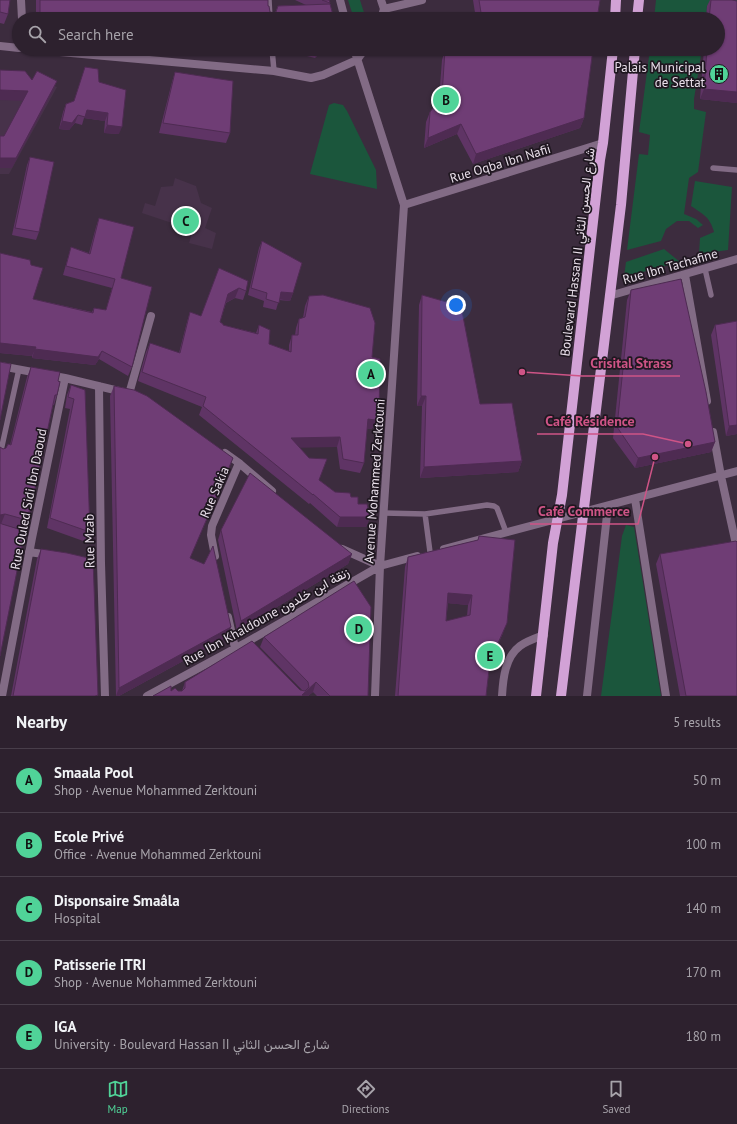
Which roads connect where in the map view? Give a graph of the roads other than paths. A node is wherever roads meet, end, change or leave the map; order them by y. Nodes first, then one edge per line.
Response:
1 (21, 0) edge
2 (269, 0) edge
3 (340, 0) edge
4 (381, 0) edge
5 (422, 0) edge
6 (616, 0) edge
7 (639, 0) edge
8 (384, 9) junction
9 (22, 12) edge
10 (270, 12) edge
11 (343, 12) edge
12 (383, 12) edge
13 (615, 12) edge
14 (638, 12) edge
15 (0, 46) edge
16 (12, 47) edge
17 (105, 56) edge
18 (273, 56) edge
19 (356, 56) edge
20 (360, 56) edge
21 (612, 56) edge
22 (634, 56) edge
23 (357, 60) junction
24 (274, 71) junction
25 (603, 143) junction
26 (713, 168) dead end
27 (737, 170) edge
28 (404, 205) junction
29 (737, 259) edge
30 (705, 269) junction
31 (685, 275) junction
32 (711, 295) dead end
33 (609, 296) junction
34 (151, 316) dead end
35 (0, 366) edge
36 (20, 369) junction
37 (65, 378) junction
38 (99, 386) junction
39 (129, 394) junction
40 (139, 398) edge
41 (708, 407) edge
42 (711, 422) edge
43 (220, 450) edge
44 (0, 455) edge
45 (239, 463) junction
46 (737, 471) edge
47 (721, 476) junction
48 (281, 499) edge
49 (635, 499) junction
50 (608, 506) junction
51 (583, 512) junction
52 (384, 513) junction
53 (425, 514) junction
54 (557, 519) junction
55 (506, 532) junction
56 (334, 544) edge
57 (737, 549) edge
58 (29, 552) junction
59 (430, 552) junction
60 (58, 556) edge
61 (217, 562) edge
62 (380, 566) junction
63 (227, 609) edge
64 (544, 635) junction
65 (235, 648) junction
66 (2, 696) edge
67 (105, 696) edge
68 (147, 696) edge
69 (375, 696) edge
70 (502, 696) edge
71 (536, 696) edge
72 (561, 696) edge
73 (587, 696) edge
74 (666, 696) edge

1 - 9 street
2 - 10 lane
3 - 11 street
4 - 8 street
5 - 8 street
6 - 13 main road
7 - 14 main road
8 - 12 street
15 - 16 street
17 - 24 street
18 - 24 lane
19 - 23 street, Avenue Mohammed Zerktouni
20 - 23 street
21 - 25 main road, Boulevard Hassan II شارع الحسن الثاني
22 - 33 main road
23 - 24 street
23 - 28 street, Avenue Mohammed Zerktouni
25 - 28 street, Rue Oqba Ibn Nafii
25 - 54 main road, Boulevard Hassan II شارع الحسن الثاني
26 - 27 lane
28 - 52 street, Avenue Mohammed Zerktouni
29 - 30 street, Rue Ibn Tachafine
30 - 31 street, Rue Ibn Tachafine
30 - 32 lane
31 - 33 street, Rue Ibn Tachafine
31 - 41 street
33 - 51 main road
34 - 39 street
35 - 36 street
36 - 37 street
36 - 44 lane
37 - 38 street
37 - 58 street, Rue Ouled Sidi Ibn Daoud
38 - 39 street
38 - 67 street, Rue Mzab
39 - 40 street
42 - 47 street
43 - 45 street
45 - 48 street
45 - 61 street, Rue Sakia
46 - 47 street, Rue Ibn Khaldoune زنقة ابن خلدون
47 - 49 street, Rue Ibn Khaldoune زنقة ابن خلدون
47 - 57 street
49 - 50 street, Rue Ibn Khaldoune زنقة ابن خلدون
49 - 74 street
50 - 51 street, Rue Ibn Khaldoune زنقة ابن خلدون
50 - 73 street
51 - 54 street, Rue Ibn Khaldoune زنقة ابن خلدون
51 - 72 main road
52 - 53 lane
52 - 62 street, Avenue Mohammed Zerktouni
53 - 55 lane
53 - 59 lane
54 - 55 street, Rue Ibn Khaldoune زنقة ابن خلدون
54 - 64 main road, Boulevard Hassan II شارع الحسن الثاني
55 - 59 street, Rue Ibn Khaldoune زنقة ابن خلدون
56 - 62 street
58 - 60 street
58 - 66 street, Rue Ouled Sidi Ibn Daoud
59 - 62 street, Rue Ibn Khaldoune زنقة ابن خلدون
62 - 65 street, Rue Ibn Khaldoune زنقة ابن خلدون
62 - 69 street, Avenue Mohammed Zerktouni
63 - 65 street
64 - 70 street
64 - 71 main road, Boulevard Hassan II شارع الحسن الثاني
65 - 68 street, Rue Ibn Khaldoune زنقة ابن خلدون

